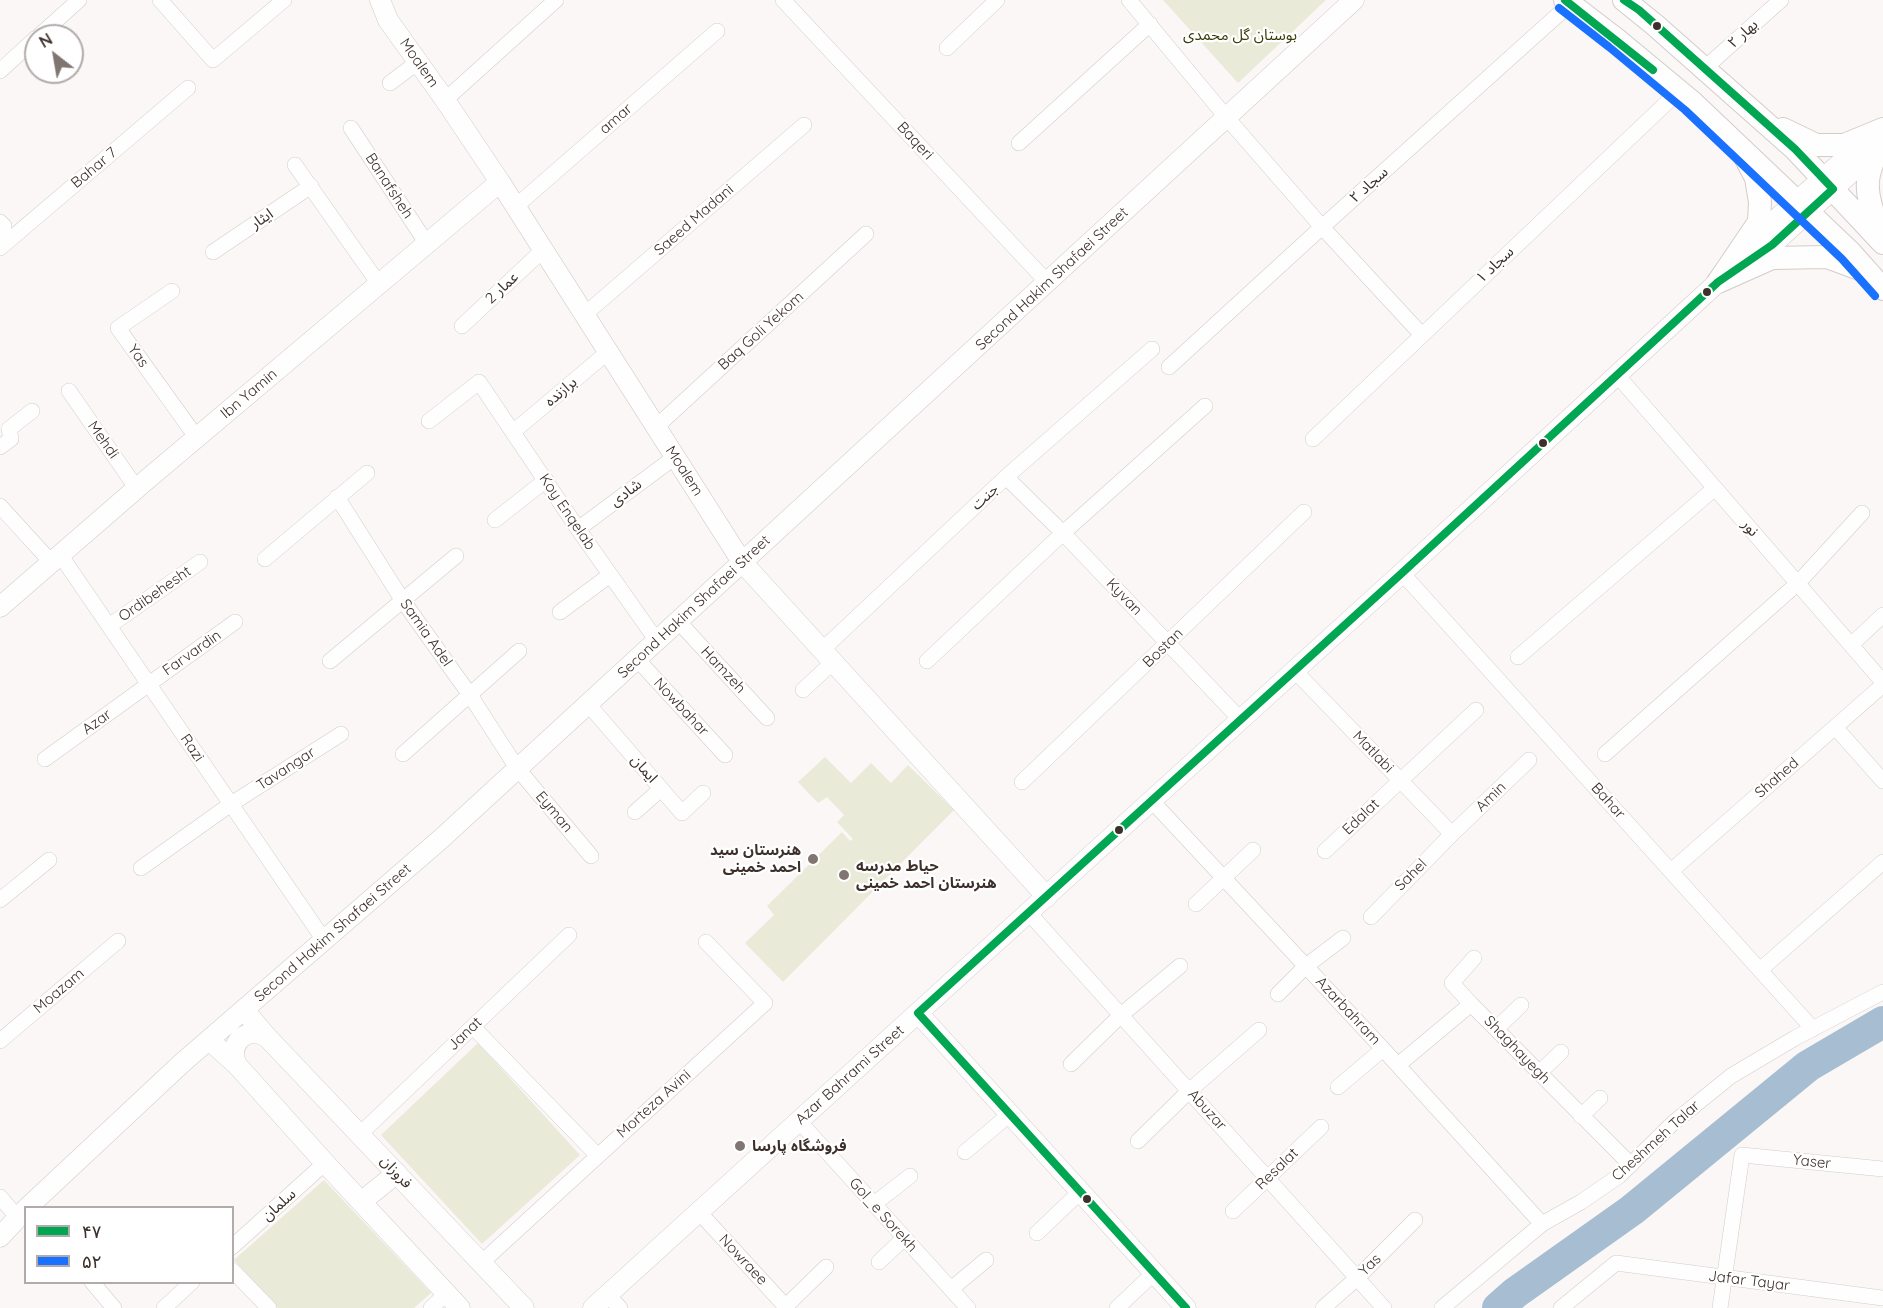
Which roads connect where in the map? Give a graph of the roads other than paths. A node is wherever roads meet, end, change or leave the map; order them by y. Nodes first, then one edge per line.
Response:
1 (79, 0) edge
2 (160, 0) edge
3 (284, 0) edge
4 (380, 0) edge
5 (556, 0) edge
6 (783, 0) edge
7 (997, 0) edge
8 (1129, 0) edge
9 (1354, 0) edge
10 (1624, 0) edge
11 (1781, 0) edge
12 (1568, 2) edge
13 (52, 24) edge
14 (1150, 24) junction
15 (717, 31) dead end
16 (947, 48) dead end
17 (24, 49) edge
18 (418, 62) junction
19 (1705, 68) junction
20 (0, 70) edge
21 (390, 83) dead end
22 (188, 88) dead end
23 (1679, 92) junction
24 (445, 100) junction
25 (1227, 118) junction
26 (1764, 121) junction
27 (804, 126) dead end
28 (351, 128) dead end
29 (1883, 130) edge
30 (1883, 139) edge
31 (1019, 143) dead end
32 (1738, 146) junction
33 (295, 165) dead end
34 (500, 182) junction
35 (1828, 184) junction
36 (311, 186) junction
37 (515, 207) junction
38 (1802, 207) junction
39 (0, 222) edge
40 (1322, 227) junction
41 (866, 234) dead end
42 (0, 237) edge
43 (1883, 241) edge
44 (427, 244) junction
45 (0, 248) edge
46 (543, 250) junction
47 (213, 252) dead end
48 (1876, 281) edge
49 (1718, 282) junction
50 (1048, 283) junction
51 (379, 284) junction
52 (172, 291) dead end
53 (584, 315) junction
54 (462, 326) dead end
55 (1421, 334) junction
56 (1152, 349) dead end
57 (608, 352) junction
58 (1169, 367) dead end
59 (1617, 375) junction
60 (69, 391) dead end
61 (1205, 406) dead end
62 (32, 411) dead end
63 (429, 421) dead end
64 (656, 427) junction
65 (513, 432) junction
66 (197, 438) junction
67 (1312, 439) dead end
68 (0, 447) edge
69 (675, 457) junction
70 (366, 473) dead end
71 (1006, 477) junction
72 (546, 480) junction
73 (1715, 488) junction
74 (137, 489) junction
75 (337, 497) junction
76 (0, 506) edge
77 (1304, 512) dead end
78 (1862, 513) dead end
79 (495, 520) dead end
80 (578, 529) junction
81 (1063, 533) junction
82 (456, 556) dead end
83 (56, 559) junction
84 (265, 559) dead end
85 (201, 562) dead end
86 (742, 562) junction
87 (1402, 573) junction
88 (610, 575) junction
89 (1798, 583) junction
90 (403, 602) junction
91 (0, 607) edge
92 (560, 612) dead end
93 (1883, 615) edge
94 (678, 621) junction
95 (235, 622) dead end
96 (109, 626) junction
97 (657, 641) junction
98 (1168, 643) junction
99 (1851, 645) junction
100 (519, 651) dead end
101 (827, 656) junction
102 (1518, 657) dead end
103 (637, 659) junction
104 (927, 661) dead end
105 (330, 662) dead end
106 (1294, 670) junction
107 (1883, 683) edge
108 (148, 684) junction
109 (803, 690) dead end
110 (470, 695) junction
111 (588, 705) junction
112 (1476, 710) dead end
113 (767, 718) dead end
114 (1240, 719) junction
115 (1835, 728) junction
116 (341, 734) dead end
117 (403, 754) dead end
118 (1605, 754) dead end
119 (726, 755) dead end
120 (45, 759) dead end
121 (1529, 760) dead end
122 (517, 768) junction
123 (1399, 780) junction
124 (1883, 781) edge
125 (1022, 782) dead end
126 (661, 789) junction
127 (703, 793) dead end
128 (1151, 800) junction
129 (231, 804) junction
130 (635, 812) dead end
131 (1452, 834) junction
132 (1253, 850) dead end
133 (1325, 851) dead end
134 (591, 856) dead end
135 (49, 860) dead end
136 (1883, 862) edge
137 (141, 868) dead end
138 (1671, 871) junction
139 (1223, 878) junction
140 (1047, 897) junction
141 (0, 900) edge
142 (1196, 904) dead end
143 (1029, 913) junction
144 (1371, 917) dead end
145 (569, 935) dead end
146 (1344, 938) dead end
147 (324, 940) junction
148 (118, 941) dead end
149 (706, 942) dead end
150 (1474, 958) dead end
151 (1180, 966) dead end
152 (1306, 966) junction
153 (1760, 970) junction
154 (1883, 992) edge
155 (1278, 994) dead end
156 (1471, 1004) junction
157 (1521, 1005) dead end
158 (244, 1010) junction
159 (918, 1014) junction
160 (1121, 1016) junction
161 (473, 1027) junction
162 (1496, 1029) junction
163 (1813, 1029) junction
164 (1259, 1030) dead end
165 (267, 1037) junction
166 (209, 1040) junction
167 (0, 1041) edge
168 (1383, 1049) junction
169 (1561, 1052) dead end
170 (1071, 1064) dead end
171 (237, 1065) junction
172 (1398, 1065) junction
173 (1539, 1073) junction
174 (1338, 1087) dead end
175 (1189, 1091) junction
176 (1600, 1098) dead end
177 (1010, 1114) junction
178 (1581, 1116) junction
179 (799, 1121) junction
180 (1321, 1127) dead end
181 (360, 1134) junction
182 (1138, 1141) dead end
183 (965, 1152) dead end
184 (598, 1156) junction
185 (325, 1163) junction
186 (1630, 1165) junction
187 (1883, 1169) edge
188 (397, 1173) junction
189 (910, 1176) dead end
190 (1267, 1178) junction
191 (1080, 1192) junction
192 (0, 1197) edge
193 (361, 1202) junction
194 (874, 1204) junction
195 (29, 1206) edge
196 (24, 1209) edge
197 (24, 1211) edge
198 (1233, 1211) dead end
199 (699, 1212) junction
200 (1415, 1220) dead end
201 (1542, 1224) junction
202 (1037, 1233) dead end
203 (0, 1237) edge
204 (904, 1238) junction
205 (234, 1245) edge
206 (986, 1260) dead end
207 (879, 1262) dead end
208 (481, 1263) junction
209 (826, 1266) dead end
210 (234, 1272) edge
211 (1154, 1273) junction
212 (1357, 1278) junction
213 (1725, 1279) junction
214 (94, 1284) edge
215 (190, 1284) edge
216 (951, 1289) junction
217 (447, 1293) junction
218 (1883, 1298) edge
219 (614, 1301) edge
220 (785, 1307) edge
221 (964, 1307) edge
222 (114, 1308) edge
223 (164, 1308) edge
224 (269, 1308) edge
225 (431, 1308) edge
226 (460, 1308) edge
227 (524, 1308) edge
228 (593, 1308) edge
229 (1117, 1308) edge
230 (1186, 1308) edge
231 (1323, 1308) edge
232 (1384, 1308) edge
233 (1442, 1308) edge
234 (1561, 1308) edge
235 (1720, 1308) edge

1 - 13 street
2 - 3 street
4 - 18 street, Moalem
5 - 24 street
6 - 50 street, Baqeri
7 - 16 street
8 - 14 street
9 - 25 street, Second Hakim Shafaei Street
10 - 19 main road
11 - 19 street, بهار ۲
12 - 23 main road
12 - 40 street, سجاد ۲
14 - 25 street
14 - 31 street
15 - 37 street, amar
17 - 20 street
18 - 21 street
18 - 24 street, Moalem
19 - 26 main road
22 - 45 street, Bahar 7
23 - 32 main road
23 - 55 street, سجاد ۱
24 - 34 street, Moalem
25 - 40 street
25 - 50 street, Second Hakim Shafaei Street
26 - 29 main road
26 - 35 main road
27 - 53 street, Saeed Madani
28 - 44 street, Banafsheh
29 - 35 street
30 - 35 street
30 - 43 main road
32 - 38 main road
32 - 49 main road
33 - 36 street
34 - 37 street, Moalem
34 - 44 street, Ibn Yamin
35 - 38 street, Azar Bahrami Street
35 - 43 main road
36 - 47 street, ایثار
36 - 51 street
37 - 46 street, Moalem
38 - 48 main road
38 - 49 street, Azar Bahrami Street
39 - 42 street
40 - 55 street
40 - 58 street, سجاد ۲
41 - 64 street, Baq Goli Yekom
44 - 51 street, Ibn Yamin
46 - 53 street, Moalem
46 - 54 street, عمار 2
48 - 49 main road
49 - 59 street, Azar Bahrami Street
50 - 86 street, Second Hakim Shafaei Street
51 - 66 street, Ibn Yamin
52 - 66 street, Yas
53 - 57 street, Moalem
55 - 67 street, سجاد ۱
56 - 71 street, جنت
57 - 64 street, Moalem
57 - 65 street, برازنده
59 - 73 street, نور
59 - 87 street, Azar Bahrami Street
60 - 74 street, Mehdi
61 - 81 street
62 - 68 street
63 - 65 street, Koy Enqelab
64 - 69 street, Moalem
65 - 72 street, Koy Enqelab
66 - 74 street, Ibn Yamin
69 - 80 street, شادی
69 - 86 street, Moalem
70 - 75 street
71 - 81 street, Kyvan
71 - 101 street, جنت
72 - 79 street
72 - 80 street, Koy Enqelab
73 - 89 street, نور
73 - 102 street
74 - 83 street, Ibn Yamin
75 - 84 street
75 - 90 street, Samia Adel
76 - 83 street
77 - 98 street, Bostan
78 - 89 street
80 - 88 street, Koy Enqelab
81 - 98 street, Kyvan
81 - 104 street
82 - 90 street
83 - 91 street, Ibn Yamin
83 - 96 street, Razi
85 - 96 street, Ordibehesht
86 - 94 street, Second Hakim Shafaei Street
86 - 101 street, Moalem
87 - 106 street, Azar Bahrami Street
87 - 138 street, Bahar
88 - 92 street
88 - 97 street, Koy Enqelab
89 - 99 street, نور
89 - 118 street
90 - 105 street
90 - 110 street, Samia Adel
93 - 99 street
94 - 97 street, Second Hakim Shafaei Street
94 - 113 street, Hamzeh
95 - 108 street, Farvardin
96 - 108 street, Razi
97 - 103 street, Second Hakim Shafaei Street
98 - 114 street, Kyvan
98 - 125 street, Bostan
99 - 107 street, نور
100 - 110 street
101 - 109 street, جنت
101 - 140 street, Moalem
103 - 111 street, Second Hakim Shafaei Street
103 - 119 street, Nowbahar
106 - 114 street, Azar Bahrami Street
106 - 123 street, Matlabi
107 - 115 street, Shahed
108 - 120 street, Azar
108 - 129 street, Razi
110 - 117 street
110 - 122 street, Samia Adel
111 - 122 street, Second Hakim Shafaei Street
111 - 126 street, ایمان
112 - 123 street, Edalat
114 - 128 street, Azar Bahrami Street
115 - 124 street
115 - 138 street, Shahed
116 - 129 street, Tavangar
121 - 131 street, Amin
122 - 134 street, Eyman
122 - 147 street, Second Hakim Shafaei Street
123 - 131 street, Matlabi
123 - 133 street, Edalat
126 - 127 street, ایمان
126 - 130 street
128 - 139 street, Azarbahram
128 - 140 street, Azar Bahrami Street
129 - 137 street, Tavangar
129 - 147 street, Razi
131 - 144 street, Sahel
132 - 139 street
135 - 141 street
136 - 153 street
138 - 153 street, Bahar
139 - 142 street
139 - 152 street, Azarbahram
140 - 143 street, Azar Bahrami Street
143 - 159 street, Azar Bahrami Street
143 - 160 street, Abuzar
145 - 161 street, Janat
146 - 152 street
147 - 158 street, Second Hakim Shafaei Street
148 - 167 street, Moazam
149 - 184 street, Morteza Avini
150 - 156 street
151 - 160 street
152 - 155 street
152 - 168 street, Azarbahram
153 - 163 street, Bahar
154 - 163 street, Cheshmeh Talar
156 - 162 street, Shaghayegh
156 - 172 street, Shaghayegh
157 - 162 street
158 - 165 street, فروزان
158 - 166 street, Second Hakim Shafaei Street
159 - 177 street
159 - 179 street, Azar Bahrami Street
160 - 170 street
160 - 175 street, Abuzar
161 - 181 street, Janat
161 - 184 street
162 - 173 street, Shaghayegh
163 - 186 street, Cheshmeh Talar
164 - 175 street
165 - 171 street
165 - 181 street, فروزان
166 - 171 street
166 - 195 street, Second Hakim Shafaei Street
168 - 172 street, Azarbahram
168 - 174 street
169 - 173 street
171 - 185 street
172 - 201 street, Azarbahram
173 - 178 street, Shaghayegh
175 - 182 street
175 - 190 street, Abuzar
176 - 178 street
177 - 183 street
177 - 191 street
178 - 186 street, Shaghayegh
179 - 194 street, Gol_e Sorekh
179 - 199 street, Azar Bahrami Street
180 - 190 street, Resalat
181 - 188 street, فروزان
184 - 208 street, Morteza Avini
185 - 193 street
185 - 205 street, سلمان
186 - 201 street, Cheshmeh Talar
187 - 213 street, Yaser
188 - 193 street
188 - 208 street, فروزان
189 - 194 street
190 - 198 street, Resalat
190 - 212 street, Abuzar
191 - 202 street
191 - 211 street
192 - 196 street
193 - 217 street
194 - 204 street, Gol_e Sorekh
197 - 203 street, Second Hakim Shafaei Street
199 - 219 street, Azar Bahrami Street
199 - 220 street, Nowraee
200 - 212 street, Yas
201 - 233 street, Cheshmeh Talar
204 - 207 street
204 - 216 street, Gol_e Sorekh
206 - 216 street
208 - 227 street, فروزان
209 - 220 street
210 - 224 street
211 - 229 street
211 - 230 street
212 - 231 street, Yas
212 - 232 street, Abuzar
213 - 218 street, Jafar Tayar
213 - 234 street, Jafar Tayar
213 - 235 street
214 - 222 street
215 - 223 street
216 - 221 street, Gol_e Sorekh
217 - 225 street
217 - 226 street
219 - 228 street, Azar Bahrami Street

